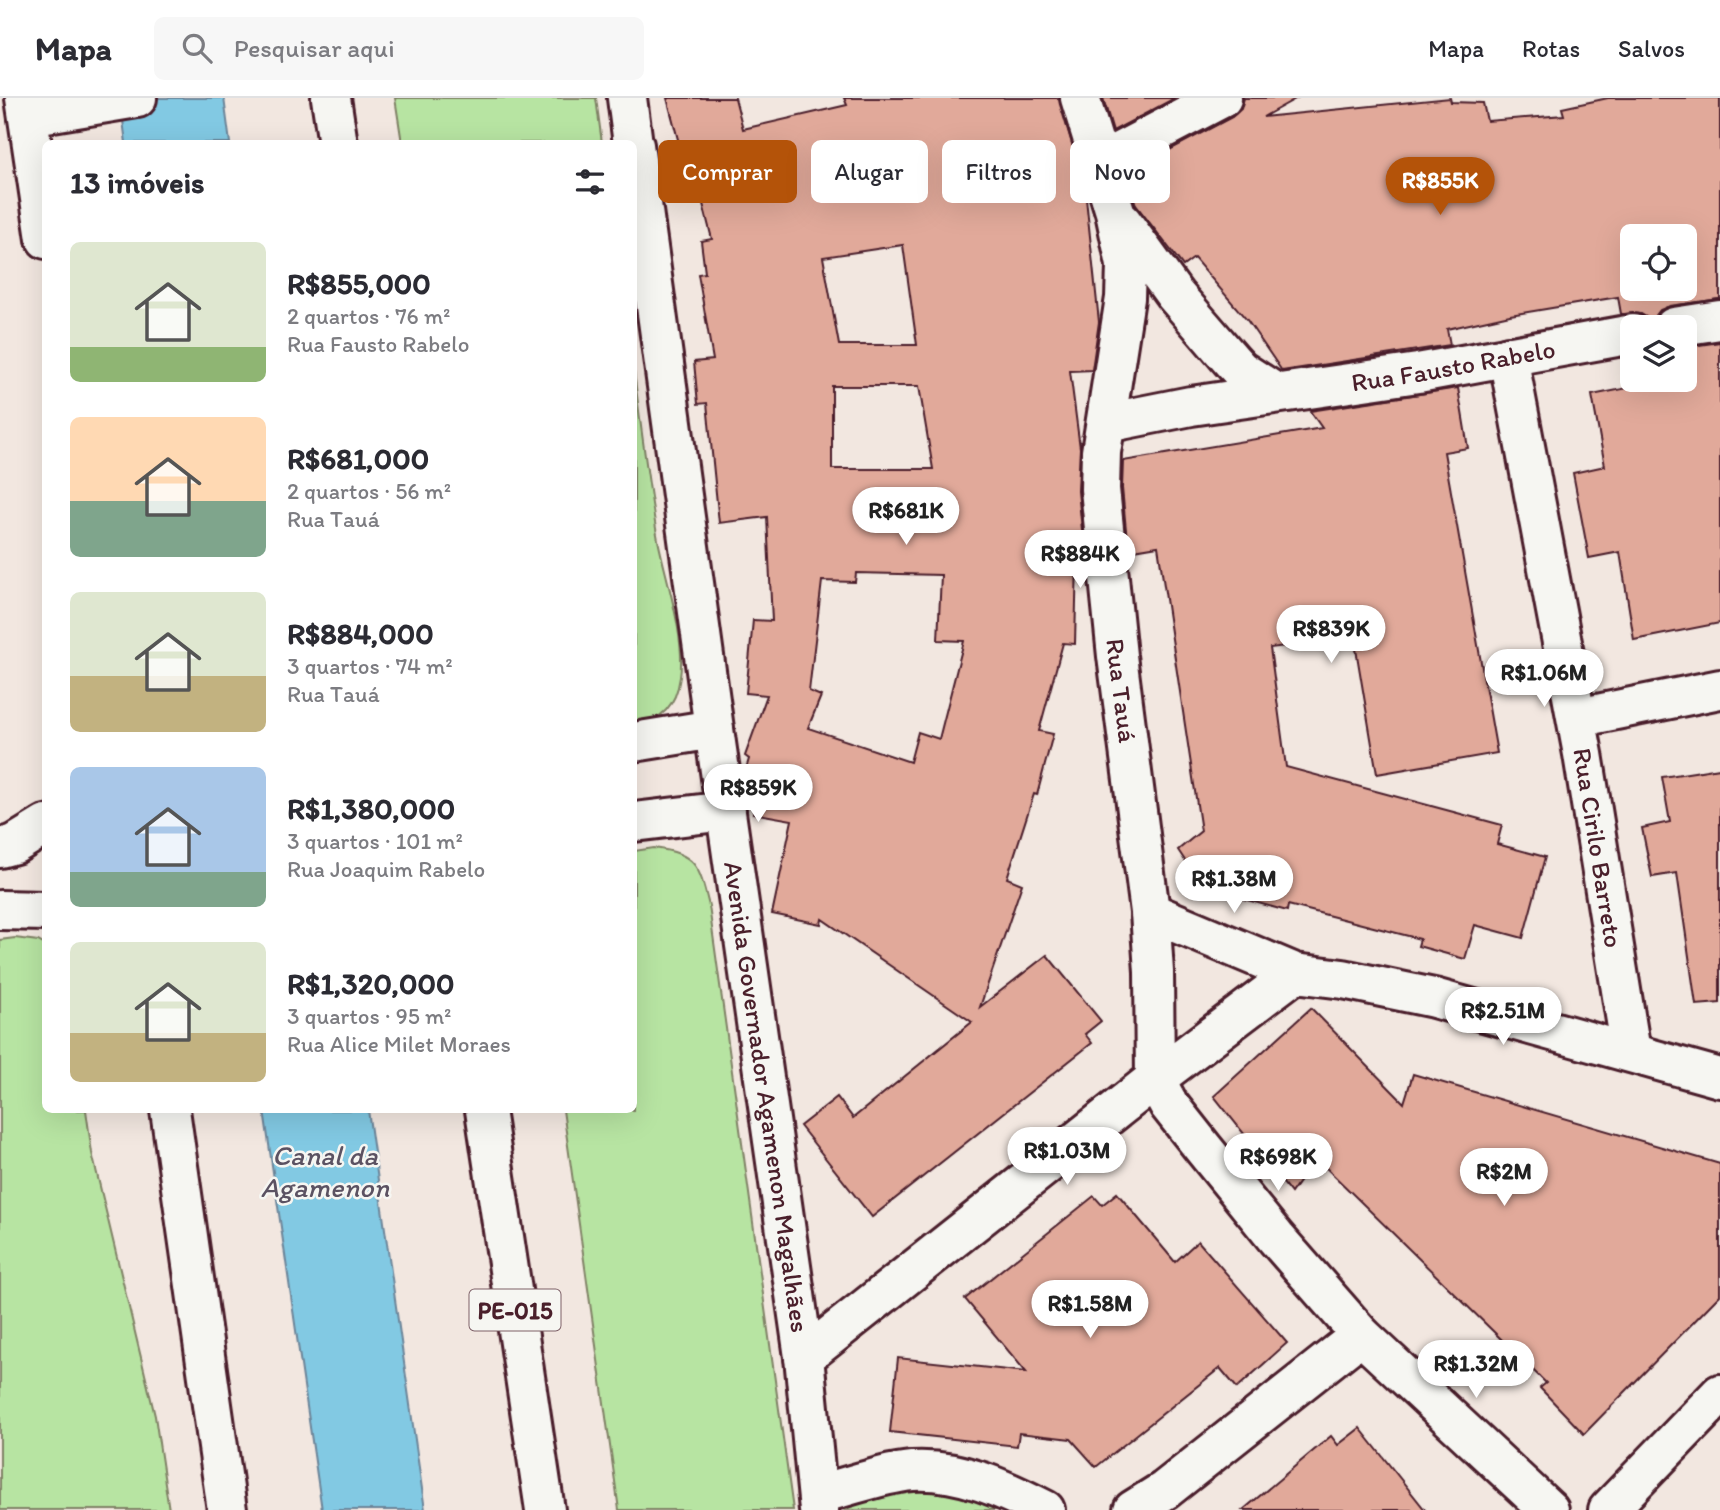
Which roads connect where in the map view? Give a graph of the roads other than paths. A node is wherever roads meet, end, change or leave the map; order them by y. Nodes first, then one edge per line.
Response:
1 (137, 98) edge
2 (331, 98) edge
3 (627, 98) edge
4 (1080, 98) edge
5 (1222, 98) edge
6 (27, 107) edge
7 (337, 140) edge
8 (632, 140) edge
9 (1093, 140) edge
10 (1142, 140) edge
11 (637, 173) edge
12 (1112, 203) edge
13 (42, 211) edge
14 (1115, 212) junction
15 (1720, 320) edge
16 (1697, 324) edge
17 (1620, 336) edge
18 (1507, 356) junction
19 (1274, 392) junction
20 (1105, 423) junction
21 (1720, 689) edge
22 (1577, 719) junction
23 (714, 729) junction
24 (637, 742) edge
25 (726, 811) junction
26 (637, 822) edge
27 (42, 827) edge
28 (0, 848) edge
29 (0, 910) edge
30 (42, 911) edge
31 (1150, 912) junction
32 (1295, 973) junction
33 (1631, 1052) junction
34 (1720, 1078) edge
35 (1155, 1079) junction
36 (170, 1113) edge
37 (485, 1113) edge
38 (1361, 1335) junction
39 (804, 1357) junction
40 (1720, 1394) edge
41 (818, 1502) edge
42 (227, 1510) edge
43 (545, 1510) edge
44 (1045, 1510) edge
45 (1133, 1510) edge
46 (1549, 1510) edge
47 (1608, 1510) edge

1 - 6 main road
2 - 7 main road
3 - 8 main road, Avenida Governador Agamenon Magalhães
4 - 9 main road, Rua Tauá
5 - 10 main road
6 - 13 main road
11 - 23 main road, Avenida Governador Agamenon Magalhães
12 - 14 main road, Rua Tauá
14 - 19 main road
14 - 20 main road, Rua Tauá
15 - 16 main road
17 - 18 main road, Rua Fausto Rabelo
18 - 19 main road, Rua Fausto Rabelo
18 - 22 main road, Rua Cirilo Barreto
19 - 20 main road, Rua Fausto Rabelo
20 - 31 main road, Rua Tauá
21 - 22 main road
22 - 33 main road, Rua Cirilo Barreto
23 - 24 main road
23 - 25 main road, Avenida Governador Agamenon Magalhães
25 - 26 main road
25 - 39 main road, Avenida Governador Agamenon Magalhães
27 - 28 main road
29 - 30 main road
31 - 32 main road
31 - 35 main road, Rua Tauá
32 - 33 main road
32 - 35 main road
33 - 34 main road
35 - 38 main road
35 - 39 main road
36 - 42 main road
37 - 43 main road, PE-015
38 - 45 main road
38 - 46 main road
39 - 41 main road, Avenida Governador Agamenon Magalhães
40 - 47 main road
41 - 44 main road

